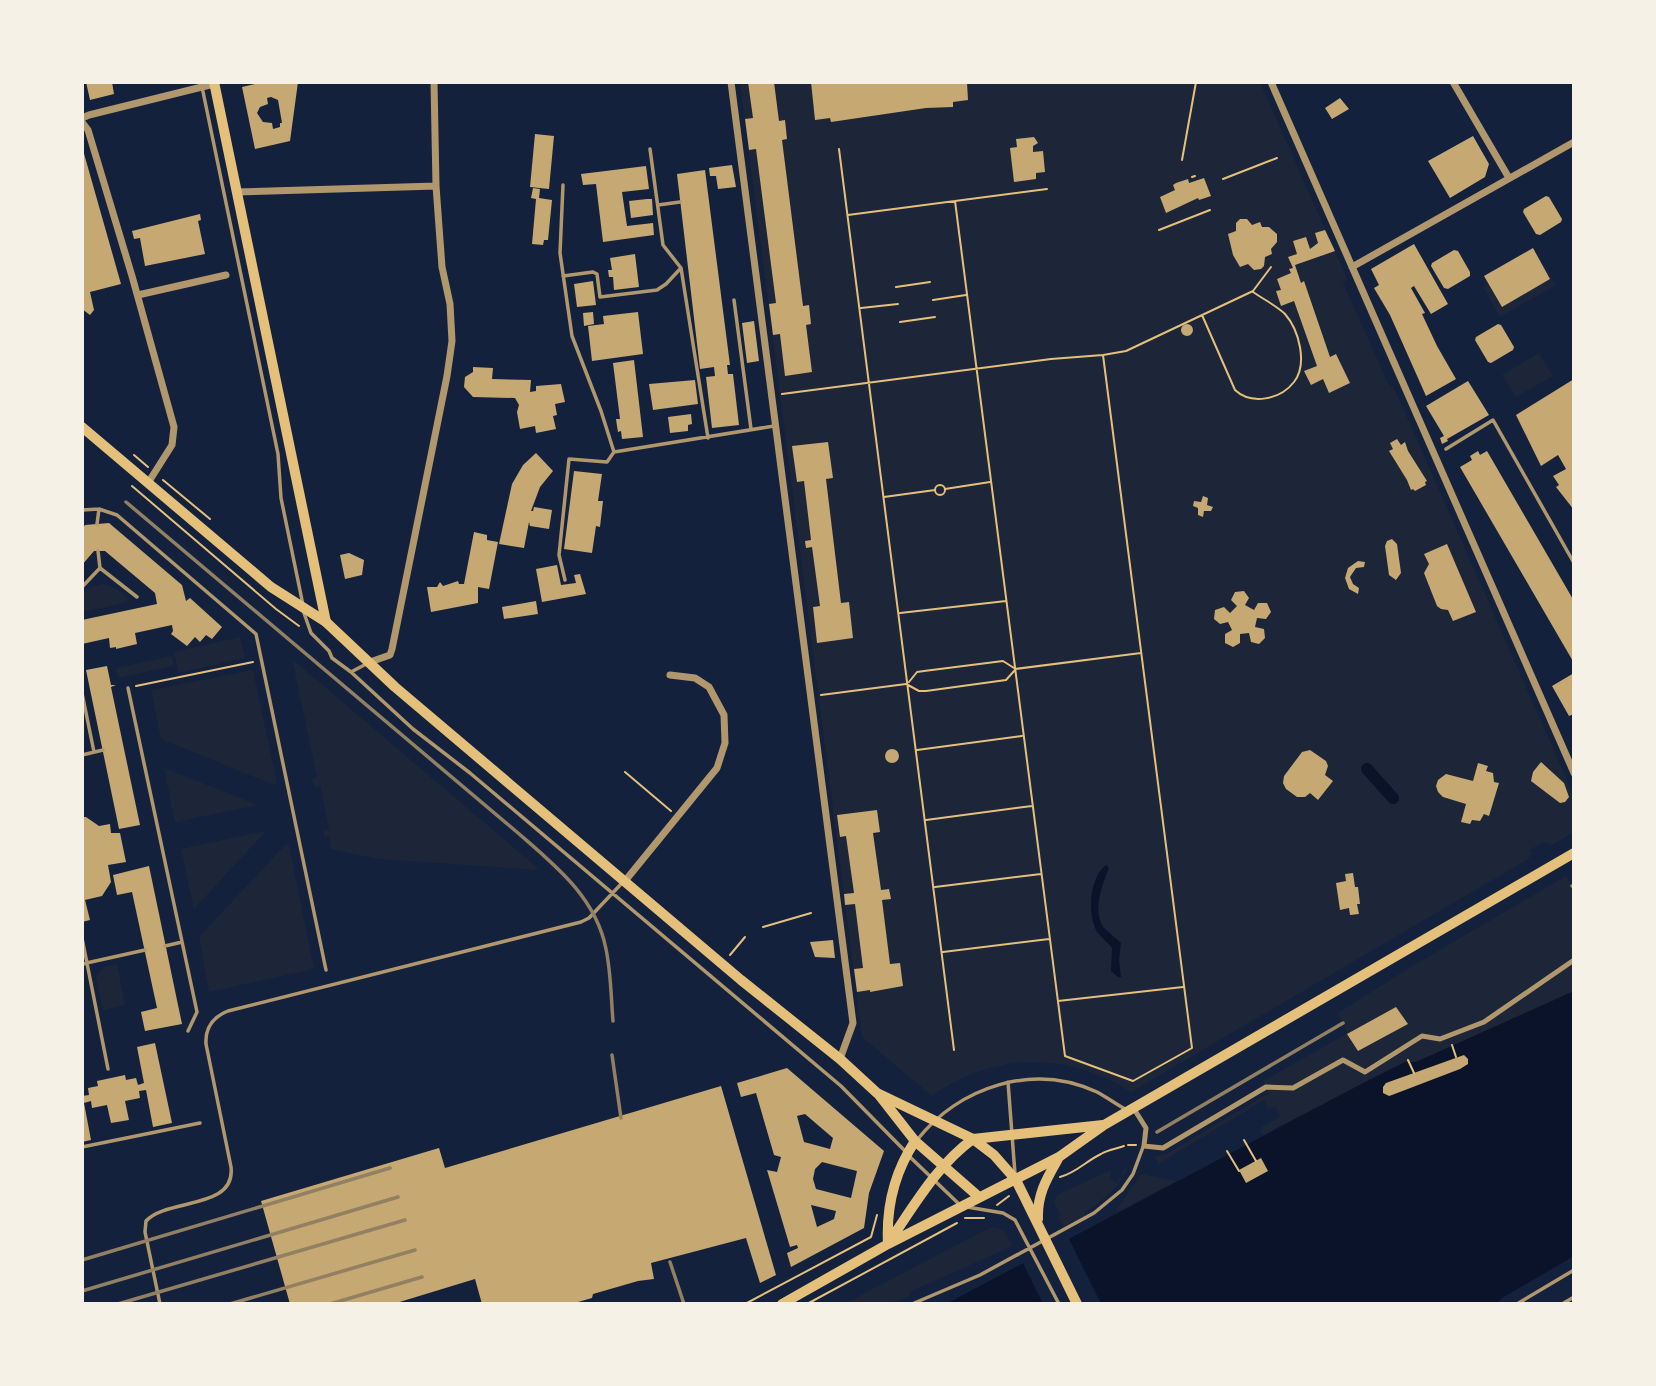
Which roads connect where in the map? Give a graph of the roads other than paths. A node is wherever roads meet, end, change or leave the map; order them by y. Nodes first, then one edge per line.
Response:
1 (434, 82) edge
2 (731, 82) edge
3 (1271, 82) edge
4 (1454, 82) edge
5 (214, 83) edge
6 (201, 85) edge
7 (82, 120) edge
8 (1574, 142) edge
9 (650, 149) dead end
10 (1509, 178) junction
11 (563, 185) dead end
12 (436, 186) junction
13 (236, 192) junction
14 (680, 202) dead end
15 (657, 205) junction
16 (1352, 267) junction
17 (681, 268) junction
18 (226, 275) dead end
19 (563, 276) junction
20 (138, 295) junction
21 (734, 300) dead end
22 (775, 425) junction
23 (82, 427) edge
24 (751, 429) junction
25 (708, 438) junction
26 (1447, 449) dead end
27 (614, 452) junction
28 (148, 483) junction
29 (99, 509) junction
30 (82, 510) edge
31 (97, 524) dead end
32 (99, 551) dead end
33 (1574, 563) edge
34 (100, 568) junction
35 (565, 580) dead end
36 (82, 587) edge
37 (137, 597) dead end
38 (304, 609) junction
39 (326, 622) junction
40 (370, 662) junction
41 (351, 671) junction
42 (670, 675) dead end
43 (128, 688) road end
44 (82, 693) edge
45 (103, 750) dead end
46 (94, 752) junction
47 (82, 755) edge
48 (1574, 773) edge
49 (1574, 853) edge
50 (625, 881) junction
51 (613, 894) junction
52 (82, 938) edge
53 (182, 942) junction
54 (164, 946) dead end
55 (145, 950) dead end
56 (1574, 960) edge
57 (85, 963) edge
58 (326, 970) dead end
59 (188, 1031) dead end
60 (840, 1059) junction
61 (108, 1069) dead end
62 (1008, 1082) junction
63 (877, 1093) junction
64 (1132, 1110) junction
65 (934, 1120) junction
66 (200, 1123) dead end
67 (1104, 1125) junction
68 (1013, 1135) junction
69 (973, 1139) junction
70 (915, 1141) junction
71 (1141, 1146) junction
72 (82, 1147) edge
73 (907, 1154) junction
74 (1059, 1157) junction
75 (944, 1167) junction
76 (933, 1179) junction
77 (1016, 1180) junction
78 (979, 1197) junction
79 (961, 1212) junction
80 (1038, 1225) junction
81 (888, 1244) junction
82 (1574, 1270) edge
83 (1574, 1297) edge
84 (160, 1304) edge
85 (782, 1304) edge
86 (912, 1304) edge
87 (1059, 1304) edge
88 (1077, 1304) edge
89 (1517, 1304) edge
90 (1562, 1304) edge

1 - 12 street
2 - 22 street
3 - 16 street
4 - 10 street
5 - 6 street
5 - 13 main road
6 - 7 street
6 - 38 lane
7 - 20 street
8 - 10 street
9 - 15 lane
10 - 16 street
11 - 19 lane
12 - 13 street
12 - 40 street
13 - 39 main road
14 - 15 lane
15 - 17 lane
16 - 48 street
17 - 19 lane
17 - 25 lane
18 - 20 street
19 - 27 lane
20 - 28 street
21 - 24 lane
22 - 24 lane
22 - 60 street
23 - 28 main road
24 - 25 lane
25 - 27 lane
26 - 33 lane
27 - 35 lane
28 - 38 main road
29 - 30 lane
29 - 31 lane
29 - 58 lane
32 - 34 lane
34 - 36 lane
34 - 37 lane
38 - 39 main road
38 - 41 lane
39 - 40 main road
40 - 41 lane
40 - 50 main road
41 - 51 lane
42 - 50 street
43 - 53 lane
44 - 46 lane
45 - 46 lane
46 - 47 lane
49 - 64 main road
50 - 51 lane
50 - 60 main road
51 - 73 lane
51 - 84 lane
52 - 57 lane
53 - 54 lane
53 - 59 lane
55 - 57 lane
56 - 71 street
57 - 61 lane
60 - 63 main road
62 - 64 lane
62 - 65 lane
62 - 68 lane
63 - 65 main road
63 - 70 main road
64 - 67 main road
64 - 71 street
65 - 69 main road
65 - 70 lane
66 - 72 lane
67 - 68 main road
67 - 74 main road
68 - 69 main road
68 - 77 lane
69 - 75 main road
69 - 77 main road
70 - 73 main road
70 - 75 main road
71 - 86 lane
73 - 76 lane
73 - 81 main road
74 - 77 main road
74 - 80 main road
75 - 76 main road
75 - 78 main road
76 - 79 lane
76 - 81 main road
77 - 78 main road
77 - 80 main road
78 - 79 main road
79 - 81 main road
79 - 87 lane
80 - 88 main road
81 - 85 main road
82 - 89 lane
83 - 90 lane

